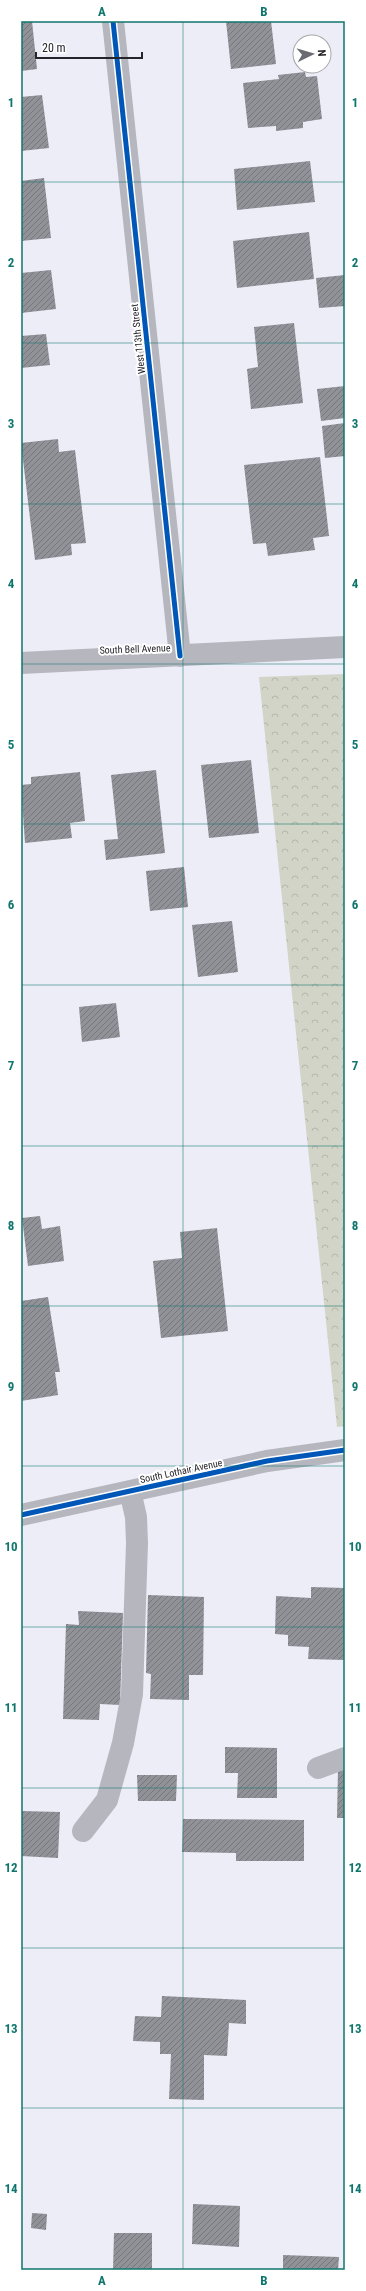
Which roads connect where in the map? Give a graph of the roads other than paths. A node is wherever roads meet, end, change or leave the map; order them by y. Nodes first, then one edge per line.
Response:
1 (113, 21) edge
2 (345, 647) edge
3 (180, 656) junction
4 (21, 663) edge
5 (345, 1450) edge
6 (130, 1491) junction
7 (21, 1515) edge
8 (345, 1758) edge
9 (318, 1768) dead end
10 (83, 1831) dead end

1 - 3 street, West 113th Street
2 - 3 street, South Bell Avenue
3 - 4 street, South Bell Avenue
5 - 6 street, South Lothair Avenue
6 - 7 street, South Lothair Avenue
6 - 10 street
8 - 9 street

